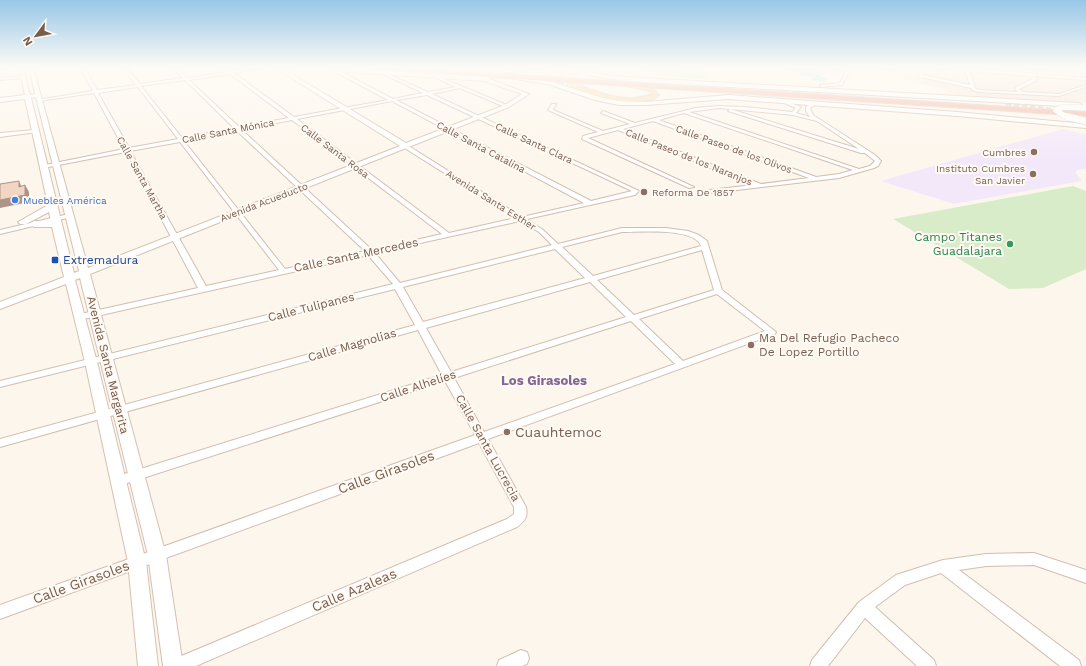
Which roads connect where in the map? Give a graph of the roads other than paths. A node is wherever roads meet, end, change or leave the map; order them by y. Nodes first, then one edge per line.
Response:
1 (16, 98) edge
2 (34, 98) edge
3 (34, 98) edge
4 (98, 98) edge
5 (147, 98) edge
6 (206, 98) edge
7 (264, 98) edge
8 (327, 98) edge
9 (388, 98) edge
10 (402, 98) edge
11 (439, 98) edge
12 (487, 98) edge
13 (518, 98) edge
14 (599, 98) edge
15 (603, 98) edge
16 (617, 98) edge
17 (648, 98) edge
18 (699, 98) edge
19 (729, 98) edge
20 (782, 98) edge
21 (825, 98) edge
22 (932, 98) edge
23 (951, 98) edge
24 (954, 98) edge
25 (0, 99) edge
26 (392, 100) junction
27 (982, 100) joint
28 (784, 101) junction
29 (815, 103) junction
30 (1006, 103) tunnel mouth
31 (554, 104) dead end
32 (647, 104) junction
33 (505, 106) junction
34 (844, 106) junction
35 (719, 107) junction
36 (799, 108) junction
37 (345, 109) junction
38 (808, 109) junction
39 (1086, 109) edge
40 (683, 111) junction
41 (1035, 111) junction
42 (603, 112) dead end
43 (930, 112) junction
44 (793, 114) junction
45 (1086, 114) edge
46 (1073, 115) tunnel mouth
47 (477, 116) junction
48 (807, 116) junction
49 (1086, 118) edge
50 (292, 119) junction
51 (652, 119) junction
52 (633, 124) junction
53 (1086, 124) edge
54 (446, 128) junction
55 (617, 128) junction
56 (239, 129) junction
57 (35, 131) junction
58 (602, 132) junction
59 (0, 135) edge
60 (180, 140) junction
61 (403, 145) junction
62 (126, 150) junction
63 (872, 156) junction
64 (49, 164) junction
65 (353, 165) junction
66 (858, 170) junction
67 (817, 179) junction
68 (299, 186) junction
69 (760, 186) junction
70 (691, 187) dead end
71 (712, 191) dead end
72 (633, 194) joint
73 (589, 203) junction
74 (236, 210) junction
75 (68, 214) junction
76 (54, 216) junction
77 (522, 218) junction
78 (23, 222) joint
79 (34, 224) joint
80 (0, 226) edge
81 (0, 232) edge
82 (173, 235) junction
83 (447, 235) junction
84 (557, 246) junction
85 (705, 247) junction
86 (371, 252) junction
87 (83, 270) junction
88 (283, 271) junction
89 (69, 276) junction
90 (591, 279) junction
91 (398, 286) junction
92 (203, 289) junction
93 (718, 291) junction
94 (0, 299) edge
95 (0, 306) edge
96 (95, 313) junction
97 (79, 317) junction
98 (633, 317) junction
99 (420, 326) junction
100 (106, 358) junction
101 (91, 362) junction
102 (682, 365) junction
103 (448, 376) junction
104 (0, 384) edge
105 (120, 410) junction
106 (103, 414) junction
107 (482, 437) junction
108 (0, 443) edge
109 (136, 475) junction
110 (118, 481) junction
111 (520, 507) joint
112 (157, 555) junction
113 (137, 562) junction
114 (943, 566) junction
115 (1086, 577) edge
116 (864, 607) junction
117 (0, 612) edge
118 (521, 658) dead end
119 (148, 666) edge
120 (173, 666) edge
121 (178, 666) edge
122 (505, 666) edge
123 (818, 666) edge
124 (928, 666) edge
125 (1073, 666) edge

1 - 25 main road
2 - 57 main road, Avenida Santa Margarita
3 - 64 main road, Avenida Santa Margarita
4 - 62 street, Calle Santa Martha
5 - 60 street
6 - 56 street, Calle Santa Lucrecia
7 - 50 street, Calle Santa Rosa
8 - 37 main road, Avenida Santa Esther
9 - 26 street, Calle Santa Catalina
10 - 26 street, Calle Santa Mónica
11 - 47 street, Calle Santa Clara
12 - 33 street
13 - 33 main road, Avenida Acueducto
14 - 32 main road
15 - 32 main road
16 - 17 main road
18 - 32 main road
19 - 28 main road
20 - 34 highway
21 - 41 highway
22 - 30 main road
23 - 27 main road
24 - 39 highway
26 - 37 street, Calle Santa Mónica
26 - 54 street, Calle Santa Catalina
27 - 39 highway
28 - 29 main road
28 - 36 street
29 - 34 main road
29 - 38 street
31 - 58 street
33 - 47 main road, Avenida Acueducto
34 - 43 main road
35 - 40 street
35 - 44 street
35 - 63 street
36 - 38 street
36 - 44 street
37 - 50 street, Calle Santa Mónica
37 - 61 main road, Avenida Santa Esther
38 - 48 street
39 - 53 main road, bridge
40 - 51 street
40 - 66 street
41 - 43 highway
41 - 45 highway
42 - 52 street
43 - 53 main road
44 - 48 street
46 - 49 main road
47 - 54 main road, Avenida Acueducto
47 - 72 street, Calle Santa Clara
48 - 63 street
50 - 56 street, Calle Santa Mónica
50 - 65 street, Calle Santa Rosa
51 - 52 street
51 - 67 street, Calle Paseo de los Olivos
52 - 55 street
54 - 61 main road, Avenida Acueducto
54 - 73 street, Calle Santa Catalina
55 - 58 street
55 - 69 street, Calle Paseo de los Naranjos
56 - 60 street, Calle Santa Mónica
56 - 68 street, Calle Santa Lucrecia
57 - 59 street
57 - 64 main road, Avenida Santa Margarita
58 - 70 street
60 - 62 street, Calle Santa Mónica
60 - 74 street
61 - 65 main road, Avenida Acueducto
61 - 77 street, Avenida Santa Esther
62 - 64 street, Calle Santa Mónica
62 - 82 street, Calle Santa Martha
63 - 66 street
64 - 75 main road, Avenida Santa Margarita
64 - 76 main road, Avenida Santa Margarita
65 - 68 main road, Avenida Acueducto
65 - 83 street, Calle Santa Rosa
66 - 67 street
67 - 69 street
68 - 74 main road, Avenida Acueducto
68 - 86 street, Calle Santa Lucrecia
69 - 71 street
72 - 73 street, Calle Santa Mercedes
73 - 77 street, Calle Santa Mercedes
74 - 82 main road, Avenida Acueducto
74 - 88 street
75 - 76 street
75 - 87 main road, Avenida Santa Margarita
76 - 78 main road
76 - 79 main road
76 - 89 main road, Avenida Santa Margarita
77 - 83 street, Calle Santa Mercedes
77 - 84 street, Avenida Santa Esther
78 - 80 street
79 - 81 street
82 - 87 main road, Avenida Acueducto
82 - 92 street, Calle Santa Martha
83 - 86 street, Calle Santa Mercedes
84 - 85 street, Calle Tulipanes
84 - 90 street, Avenida Santa Esther
84 - 91 street, Calle Tulipanes
85 - 90 street, Calle Magnolias
85 - 93 street
86 - 88 street, Calle Santa Mercedes
86 - 91 street, Calle Santa Lucrecia
87 - 89 main road, Avenida Acueducto
87 - 96 main road, Avenida Santa Margarita
88 - 92 street, Calle Santa Mercedes
89 - 94 main road, Avenida Acueducto
89 - 95 main road, Avenida Acueducto
89 - 97 main road, Avenida Santa Margarita
90 - 98 street, Avenida Santa Esther
90 - 99 street, Calle Magnolias
91 - 99 street, Calle Santa Lucrecia
91 - 100 street, Calle Tulipanes
92 - 96 street, Calle Santa Mercedes
93 - 98 street, Calle Alhelíes
93 - 102 street, Calle Girasoles
96 - 97 street, Calle Santa Mercedes
96 - 100 main road, Avenida Santa Margarita
97 - 101 main road, Avenida Santa Margarita
98 - 102 street, Avenida Santa Esther
98 - 103 street, Calle Alhelíes
99 - 103 street, Calle Santa Lucrecia
99 - 105 street, Calle Magnolias
100 - 101 street, Calle Tulipanes
100 - 105 main road, Avenida Santa Margarita
101 - 104 street, Calle Tulipanes
101 - 106 main road, Avenida Santa Margarita
102 - 107 street, Calle Girasoles
103 - 107 street, Calle Santa Lucrecia
103 - 109 street, Calle Alhelíes
105 - 106 street, Calle Magnolias
105 - 109 main road, Avenida Santa Margarita
106 - 108 street, Calle Magnolias
106 - 110 main road, Avenida Santa Margarita
107 - 111 street, Calle Santa Lucrecia
107 - 112 street, Calle Girasoles
109 - 110 street, Calle Alhelíes
109 - 112 main road, Avenida Santa Margarita
110 - 113 main road, Avenida Santa Margarita
111 - 121 street, Calle Azaleas
112 - 113 street, Calle Girasoles
112 - 120 main road, Avenida Santa Margarita
113 - 117 street, Calle Girasoles
113 - 119 main road, Avenida Santa Margarita
114 - 115 street
114 - 116 street
114 - 125 street
116 - 123 street
116 - 124 street
118 - 122 street

